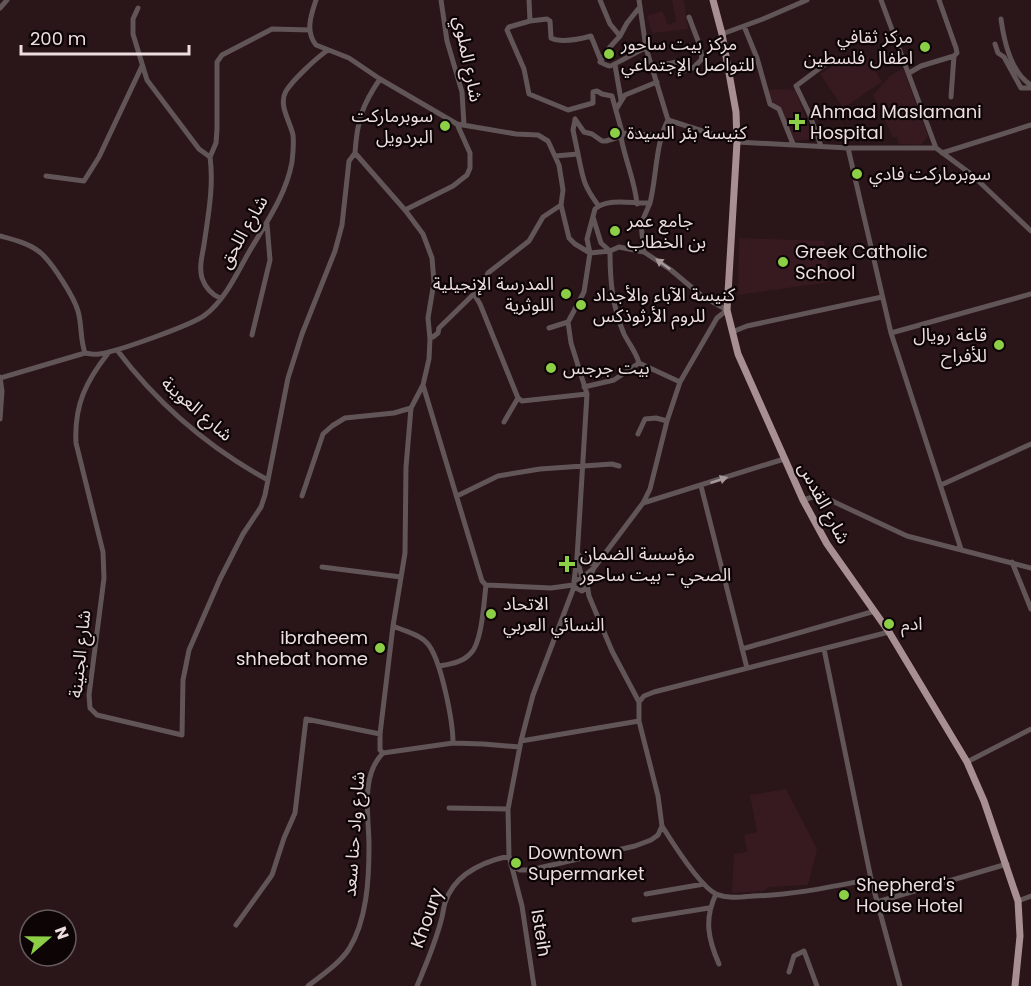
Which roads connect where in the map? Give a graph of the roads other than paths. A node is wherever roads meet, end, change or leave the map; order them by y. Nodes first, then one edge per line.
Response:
1 (7, 0) edge
2 (316, 0) edge
3 (441, 0) edge
4 (529, 0) edge
5 (600, 0) edge
6 (639, 0) edge
7 (712, 0) edge
8 (807, 0) edge
9 (881, 0) edge
10 (939, 0) edge
11 (0, 8) edge
12 (138, 8) dead end
13 (639, 8) junction
14 (689, 17) dead end
15 (1001, 19) dead end
16 (530, 21) junction
17 (744, 26) junction
18 (310, 30) junction
19 (723, 34) junction
20 (620, 36) junction
21 (995, 44) dead end
22 (645, 48) junction
23 (328, 50) junction
24 (954, 56) junction
25 (832, 59) dead end
26 (601, 61) junction
27 (615, 65) junction
28 (142, 66) junction
29 (652, 67) junction
30 (909, 73) junction
31 (380, 79) junction
32 (657, 82) junction
33 (1031, 87) edge
34 (951, 97) dead end
35 (621, 102) junction
36 (617, 108) junction
37 (575, 110) junction
38 (575, 119) junction
39 (668, 120) junction
40 (460, 124) junction
41 (1031, 125) edge
42 (623, 135) junction
43 (660, 135) junction
44 (737, 142) junction
45 (793, 144) junction
46 (821, 146) junction
47 (848, 148) junction
48 (936, 148) junction
49 (355, 153) junction
50 (942, 153) junction
51 (578, 154) junction
52 (555, 156) junction
53 (210, 157) junction
54 (46, 176) dead end
55 (650, 203) junction
56 (637, 204) junction
57 (561, 205) junction
58 (598, 206) junction
59 (405, 210) junction
60 (592, 216) junction
61 (267, 224) junction
62 (1031, 231) edge
63 (0, 236) edge
64 (610, 251) junction
65 (644, 252) junction
66 (590, 253) junction
67 (474, 294) junction
68 (1031, 294) edge
69 (882, 297) junction
70 (220, 298) junction
71 (727, 310) junction
72 (568, 322) junction
73 (549, 328) dead end
74 (435, 332) junction
75 (732, 332) junction
76 (891, 333) junction
77 (252, 335) dead end
78 (117, 350) junction
79 (110, 352) junction
80 (85, 353) junction
81 (639, 363) junction
82 (0, 378) edge
83 (680, 382) junction
84 (423, 385) junction
85 (584, 387) junction
86 (587, 394) junction
87 (518, 398) junction
88 (411, 408) junction
89 (0, 419) edge
90 (667, 421) junction
91 (504, 422) dead end
92 (638, 434) dead end
93 (1031, 444) edge
94 (784, 459) junction
95 (582, 466) junction
96 (619, 466) dead end
97 (268, 480) junction
98 (701, 486) junction
99 (941, 486) junction
100 (650, 489) junction
101 (302, 496) dead end
102 (457, 496) junction
103 (662, 498) junction
104 (803, 500) junction
105 (643, 503) junction
106 (961, 549) junction
107 (577, 556) junction
108 (1012, 562) junction
109 (322, 567) dead end
110 (595, 567) junction
111 (1031, 568) edge
112 (401, 577) junction
113 (582, 578) junction
114 (574, 584) junction
115 (486, 585) junction
116 (587, 585) junction
117 (582, 591) junction
118 (593, 606) junction
119 (1031, 609) edge
120 (875, 611) junction
121 (393, 626) junction
122 (890, 632) junction
123 (742, 649) junction
124 (824, 649) junction
125 (440, 666) junction
126 (747, 668) junction
127 (639, 702) junction
128 (639, 720) junction
129 (1031, 729) edge
130 (380, 734) junction
131 (453, 743) junction
132 (521, 744) junction
133 (384, 753) junction
134 (967, 762) junction
135 (449, 808) dead end
136 (508, 809) junction
137 (662, 826) junction
138 (509, 856) junction
139 (1007, 864) junction
140 (511, 865) junction
141 (530, 870) junction
142 (871, 879) junction
143 (704, 884) junction
144 (517, 885) junction
145 (646, 894) dead end
146 (716, 894) junction
147 (1031, 896) edge
148 (1018, 901) junction
149 (877, 902) junction
150 (709, 908) junction
151 (634, 920) dead end
152 (236, 925) dead end
153 (719, 964) dead end
154 (789, 972) dead end
155 (308, 986) edge
156 (417, 986) edge
157 (534, 986) edge
158 (817, 986) edge
159 (900, 986) edge
160 (1015, 986) edge

1 - 11 street
2 - 18 street
3 - 40 street, شارع الملوي
4 - 16 street
5 - 20 street
6 - 13 street
7 - 19 main road, شارع القدس
8 - 17 street
9 - 30 street
10 - 24 street
12 - 28 street
13 - 20 street
13 - 22 street
14 - 29 street
15 - 33 street
16 - 26 street
16 - 37 street
17 - 19 street
17 - 45 street
18 - 23 street
18 - 53 street
19 - 44 main road, شارع القدس
20 - 26 street
21 - 33 street
22 - 27 street
22 - 29 street
23 - 31 street
23 - 61 street, شارع اللحق
24 - 30 street
24 - 34 street
25 - 46 street
26 - 27 street
27 - 35 street
28 - 53 street
28 - 54 street
29 - 32 street
30 - 48 street
31 - 40 street
31 - 49 street
32 - 35 street
32 - 39 street
35 - 36 street
36 - 37 street
36 - 42 street
37 - 38 street
38 - 42 street
38 - 51 street
39 - 43 street
39 - 44 street
40 - 52 street
40 - 59 street
41 - 50 street
42 - 43 street
42 - 56 street
43 - 55 street
44 - 45 street
44 - 71 main road, شارع القدس
45 - 46 street
46 - 47 street
47 - 48 street
47 - 69 street
48 - 50 street
49 - 59 street
49 - 97 street
50 - 62 street
51 - 52 street
51 - 58 street
52 - 57 street
53 - 70 street
55 - 56 street
55 - 65 street
56 - 58 street
57 - 66 street
57 - 67 street
58 - 60 street
59 - 74 street
60 - 64 street
60 - 66 street
61 - 70 street, شارع اللحق
61 - 77 street
63 - 80 street
64 - 65 street
64 - 66 street
64 - 81 street
71 -> 65 street
66 - 72 street
67 - 74 street
67 - 87 street
68 - 76 street
69 - 75 street
69 - 76 street
70 - 78 street, شارع اللحق
71 - 75 main road, شارع القدس
71 - 83 street
72 - 73 street
72 - 85 street
74 - 84 street
75 - 94 main road, شارع القدس
76 - 99 street
78 - 79 street, شارع اللحق
78 - 97 street, شارع العوينة
79 - 80 street, شارع اللحق
79 - 97 street, شارع الجنينة
80 - 82 street, شارع اللحق
81 - 83 street
81 - 85 street
82 - 89 street
83 - 90 street
84 - 88 street
84 - 102 street
85 - 86 street
86 - 87 street
86 - 95 street
87 - 91 street
88 - 101 street
88 - 112 street, شارع واد حنا سعد
90 - 92 street
90 - 100 street
93 - 99 street
98 -> 94 street
94 - 104 main road, شارع القدس
95 - 96 street
95 - 102 street
95 - 107 street
98 - 103 street
98 - 123 street
99 - 106 street
100 - 103 street
100 - 105 street
102 - 115 street
103 - 105 street
104 - 106 street
104 - 120 main road, شارع القدس
105 - 110 street
106 - 108 street
107 - 110 street
107 - 113 street
107 - 114 street, Isteih
108 - 111 street
108 - 119 street
109 - 112 street
110 - 113 street
110 - 116 street
112 - 121 street, شارع واد حنا سعد
113 - 114 street
113 - 116 street
114 - 115 street
114 - 117 street
114 - 132 street, Isteih
115 - 125 street
116 - 117 street
116 - 118 street
117 - 118 street
118 - 127 street
120 - 122 main road, شارع القدس
120 - 123 street
121 - 125 street
121 - 130 street, شارع واد حنا سعد
122 - 124 street
122 - 134 main road, شارع القدس
123 - 126 street
124 - 126 street
124 - 142 street
125 - 131 street
126 - 127 street
127 - 128 street
128 - 132 street
128 - 137 street
129 - 134 street
130 - 133 street, شارع واد حنا سعد
130 - 152 street
131 - 132 street
131 - 133 street
132 - 136 street, Isteih
133 - 155 street, شارع واد حنا سعد
134 - 139 main road, شارع القدس
135 - 136 street
136 - 138 street, Isteih
137 - 141 street
137 - 143 street
138 - 140 street, Isteih
138 - 156 street, Khoury
139 - 148 main road, شارع القدس
139 - 149 street
140 - 141 street
140 - 144 street, Isteih
141 - 144 street
142 - 146 street
142 - 149 street
143 - 145 street
143 - 146 street
144 - 157 street, Isteih
146 - 150 street
147 - 148 street
148 - 160 main road, شارع القدس
149 - 159 street
150 - 151 street
150 - 153 street
154 - 158 street

